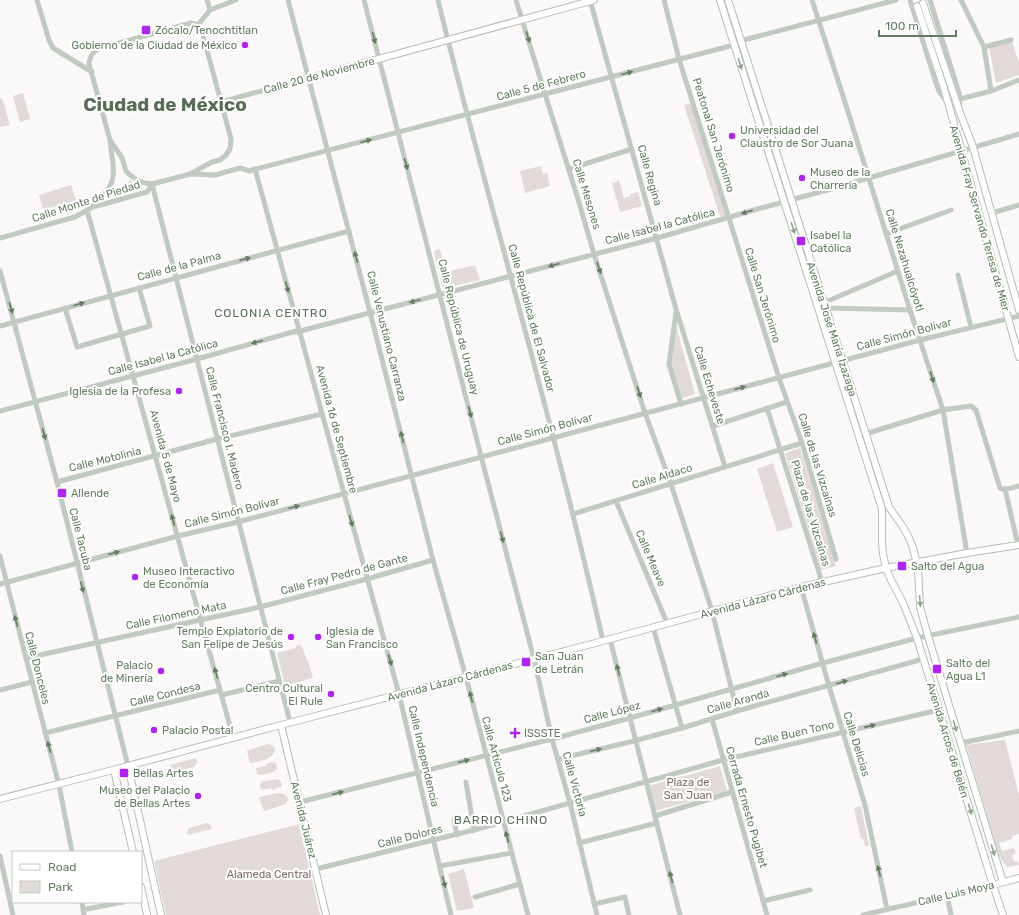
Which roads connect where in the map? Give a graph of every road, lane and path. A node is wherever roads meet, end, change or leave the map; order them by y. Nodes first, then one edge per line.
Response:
1 (37, 0) edge
2 (207, 0) edge
3 (236, 0) edge
4 (288, 0) edge
5 (364, 0) edge
6 (438, 0) edge
7 (516, 0) edge
8 (592, 0) edge
9 (664, 0) edge
10 (720, 0) edge
11 (728, 0) edge
12 (812, 0) edge
13 (896, 0) edge
14 (910, 0) edge
15 (930, 0) edge
16 (961, 0) edge
17 (210, 10) junction
18 (522, 19) junction
19 (818, 20) junction
20 (198, 25) junction
21 (448, 40) junction
22 (1011, 40) dead end
23 (740, 41) junction
24 (734, 45) junction
25 (984, 47) junction
26 (379, 58) junction
27 (679, 59) junction
28 (92, 72) junction
29 (612, 77) junction
30 (309, 78) junction
31 (1019, 80) edge
32 (991, 91) junction
33 (545, 94) junction
34 (960, 99) junction
35 (221, 102) junction
36 (948, 103) junction
37 (959, 110) junction
38 (467, 115) junction
39 (398, 133) junction
40 (1019, 134) edge
41 (110, 140) junction
42 (973, 147) junction
43 (632, 149) junction
44 (328, 151) junction
45 (961, 151) junction
46 (569, 169) junction
47 (255, 170) junction
48 (190, 174) junction
49 (869, 178) junction
50 (152, 184) junction
51 (788, 201) junction
52 (1019, 205) edge
53 (87, 210) junction
54 (951, 210) dead end
55 (992, 212) junction
56 (729, 217) junction
57 (349, 231) junction
58 (886, 234) junction
59 (0, 238) edge
60 (657, 238) junction
61 (277, 250) junction
62 (594, 254) junction
63 (0, 271) edge
64 (898, 271) junction
65 (958, 275) dead end
66 (510, 276) junction
67 (176, 278) junction
68 (139, 288) junction
69 (440, 294) junction
70 (111, 295) junction
71 (824, 305) junction
72 (65, 308) junction
73 (676, 309) junction
74 (910, 310) junction
75 (1019, 310) edge
76 (370, 312) junction
77 (1019, 316) edge
78 (1008, 318) junction
79 (14, 322) junction
80 (0, 326) edge
81 (971, 327) junction
82 (299, 331) junction
83 (122, 334) junction
84 (920, 340) junction
85 (1019, 357) edge
86 (197, 359) junction
87 (839, 362) junction
88 (133, 375) junction
89 (779, 378) junction
90 (704, 397) junction
91 (36, 402) junction
92 (787, 402) junction
93 (681, 404) junction
94 (767, 408) junction
95 (0, 410) edge
96 (942, 410) junction
97 (646, 413) junction
98 (322, 414) junction
99 (713, 426) junction
100 (865, 434) junction
101 (553, 437) junction
102 (218, 439) junction
103 (802, 443) junction
104 (780, 450) junction
105 (156, 456) junction
106 (481, 456) junction
107 (725, 467) junction
108 (411, 475) junction
109 (56, 482) junction
110 (671, 484) junction
111 (1019, 486) edge
112 (1005, 489) junction
113 (344, 493) junction
114 (616, 501) junction
115 (573, 514) junction
116 (238, 522) junction
117 (178, 536) junction
118 (1018, 545) edge
119 (967, 553) junction
120 (0, 556) edge
121 (836, 559) dead end
122 (433, 560) junction
123 (917, 562) junction
124 (76, 563) junction
125 (886, 568) junction
126 (367, 579) junction
127 (7, 582) junction
128 (822, 582) junction
129 (0, 584) edge
130 (801, 587) junction
131 (260, 607) junction
132 (712, 611) junction
133 (1019, 617) edge
134 (201, 620) junction
135 (667, 623) junction
136 (653, 627) junction
137 (928, 636) junction
138 (917, 638) junction
139 (607, 640) junction
140 (97, 643) junction
141 (26, 658) junction
142 (534, 659) junction
143 (923, 659) junction
144 (822, 664) junction
145 (466, 677) junction
146 (279, 681) junction
147 (32, 682) junction
148 (829, 686) junction
149 (731, 689) junction
150 (0, 690) edge
151 (221, 693) junction
152 (399, 694) junction
153 (676, 705) junction
154 (939, 710) junction
155 (736, 711) junction
156 (115, 716) junction
157 (630, 718) junction
158 (712, 719) junction
159 (290, 722) junction
160 (281, 725) junction
161 (682, 728) junction
162 (1019, 731) edge
163 (843, 732) junction
164 (45, 733) junction
165 (233, 737) junction
166 (552, 739) junction
167 (636, 740) junction
168 (960, 743) junction
169 (486, 755) junction
170 (558, 759) junction
171 (723, 760) junction
172 (128, 766) junction
173 (114, 770) junction
174 (418, 772) junction
175 (646, 781) junction
176 (466, 782) dead end
177 (59, 785) junction
178 (732, 792) junction
179 (0, 799) edge
180 (300, 802) junction
181 (570, 803) junction
182 (655, 816) junction
183 (454, 820) dead end
184 (503, 822) junction
185 (657, 823) junction
186 (474, 830) junction
187 (457, 835) junction
188 (433, 840) junction
189 (579, 843) junction
190 (72, 851) edge
191 (133, 851) edge
192 (511, 853) junction
193 (0, 856) edge
194 (440, 866) junction
195 (316, 869) junction
196 (1019, 878) edge
197 (1003, 882) junction
198 (520, 884) junction
199 (993, 884) junction
200 (810, 890) dead end
201 (142, 892) edge
202 (947, 895) junction
203 (475, 897) dead end
204 (764, 901) junction
205 (82, 903) edge
206 (119, 903) edge
207 (594, 904) junction
208 (887, 909) junction
209 (83, 913) edge
210 (13, 915) edge
211 (147, 915) edge
212 (161, 915) edge
213 (326, 915) edge
214 (452, 915) edge
215 (528, 915) edge
216 (597, 915) edge
217 (629, 915) edge
218 (680, 915) edge
219 (767, 915) edge
220 (863, 915) edge
221 (951, 915) edge
222 (1003, 915) edge

1 - 28 street
2 - 17 street
3 - 17 street
4 - 30 street, Calle Venustiano Carranza
5 -> 26 street, Calle República de Uruguay
6 - 21 street, Calle República de El Salvador
7 - 18 street, Calle Mesones
8 - 18 main road
8 - 29 street, Calle Regina
9 - 27 street
10 - 24 main road, Avenida José María Izazaga
11 - 23 main road, Avenida José María Izazaga
12 - 19 street, Calle Nezahualcóyotl
13 - 19 street, Calle 5 de Febrero
14 - 36 street, Avenida Fray Servando Teresa de Mier
15 - 34 street, Avenida Fray Servando Teresa de Mier
16 - 25 street
17 - 20 street
18 - 21 main road, Calle 20 de Noviembre
18 -> 33 street, Calle Mesones
19 - 23 street, Calle 5 de Febrero
19 - 49 street, Calle Nezahualcóyotl
20 - 28 street
20 - 35 street
21 - 26 main road, Calle 20 de Noviembre
21 - 38 street, Calle República de El Salvador
22 - 25 street
23 - 24 street, Calle 5 de Febrero
23 - 51 main road, Avenida José María Izazaga
24 - 27 street, Calle 5 de Febrero
24 -> 51 main road, Avenida José María Izazaga
25 - 32 street
26 - 30 main road, Calle 20 de Noviembre
26 - 39 street, Calle República de Uruguay
29 -> 27 street, Calle 5 de Febrero
27 - 56 street, Peatonal San Jerónimo
28 - 41 street
29 - 33 street, Calle 5 de Febrero
29 - 43 street, Calle Regina
30 - 35 street, Calle 20 de Noviembre
30 - 44 street, Calle Venustiano Carranza
31 - 32 street
32 - 34 street
33 - 38 street, Calle 5 de Febrero
33 - 46 street, Calle Mesones
34 - 37 street, Avenida Fray Servando Teresa de Mier
35 - 48 street
36 - 37 main road, Avenida Fray Servando Teresa de Mier
36 - 45 main road, Avenida Fray Servando Teresa de Mier
37 - 42 main road, Avenida Fray Servando Teresa de Mier
38 - 39 street, Calle 5 de Febrero
38 - 66 street, Calle República de El Salvador
44 -> 39 street, Calle 5 de Febrero
39 -> 69 street, Calle República de Uruguay
40 - 42 street, Calle Isabel la Católica
41 - 50 street
41 - 53 street
42 - 45 street, Calle Isabel la Católica
42 - 55 main road, Avenida Fray Servando Teresa de Mier
43 - 46 street
43 - 60 street, Calle Regina
44 - 47 street, Calle 5 de Febrero
44 - 57 street, Calle Venustiano Carranza
45 - 49 street, Calle Isabel la Católica
45 - 78 main road, Avenida Fray Servando Teresa de Mier
46 - 62 street, Calle Mesones
47 - 48 street, Calle 5 de Febrero
47 - 61 street, Avenida 16 de Septiembre
48 - 50 street
49 - 51 street, Calle Isabel la Católica
49 - 58 street, Calle Nezahualcóyotl
50 - 53 street, Calle Monte de Piedad
50 - 67 street, Calle Francisco I. Madero
51 -> 56 street, Calle Isabel la Católica
51 - 71 main road, Avenida José María Izazaga
51 -> 87 main road, Avenida José María Izazaga
52 - 55 street
53 - 59 street, Calle Monte de Piedad
53 - 70 street, Avenida 5 de Mayo
54 - 58 street
55 - 75 main road, Avenida Fray Servando Teresa de Mier
56 - 60 street, Calle Isabel la Católica
56 - 89 street, Calle San Jerónimo
57 - 61 street, Calle de la Palma
76 -> 57 street, Calle Venustiano Carranza
58 - 64 street, Calle Nezahualcóyotl
60 - 62 street, Calle Isabel la Católica
60 - 73 street, Calle Regina
67 -> 61 street, Calle de la Palma
61 -> 82 street, Avenida 16 de Septiembre
62 -> 66 street, Calle Isabel la Católica
62 -> 97 street, Calle Mesones
63 -> 79 street, Calle Tacuba
64 - 71 street
64 - 74 street, Calle Nezahualcóyotl
65 - 81 street
66 - 69 street, Calle Isabel la Católica
66 - 101 street, Calle República de El Salvador
67 - 68 street, Calle de la Palma
67 - 86 street, Calle Francisco I. Madero
68 - 70 street, Calle de la Palma
68 - 83 street
69 -> 76 street, Calle Isabel la Católica
69 -> 106 street, Calle República de Uruguay
72 -> 70 street, Calle de la Palma
70 - 83 street, Avenida 5 de Mayo
71 - 74 street
71 - 87 main road, Avenida José María Izazaga
72 - 79 street, Calle de la Palma
72 - 83 street
73 - 90 street, Calle Echeveste
73 - 93 street, Calle Regina
74 - 84 street, Calle Nezahualcóyotl
76 - 82 street, Calle Isabel la Católica
108 -> 76 street, Calle Venustiano Carranza
77 - 78 street, Calle Simón Bolívar
78 - 81 street, Calle Simón Bolívar
78 - 85 main road, Avenida Fray Servando Teresa de Mier
79 - 80 street, Calle de la Palma
79 - 91 street, Calle Tacuba
81 - 84 street, Calle Simón Bolívar
82 -> 86 street, Calle Isabel la Católica
82 - 98 street, Avenida 16 de Septiembre
83 - 88 street, Avenida 5 de Mayo
84 - 87 street, Calle Simón Bolívar
84 -> 96 street, Calle Nezahualcóyotl
86 - 88 street, Calle Isabel la Católica
86 - 102 street, Calle Francisco I. Madero
87 - 89 street, Calle Simón Bolívar
87 - 100 main road, Avenida José María Izazaga
87 - 125 main road, Avenida José María Izazaga
88 - 91 street, Calle Isabel la Católica
88 - 105 street, Avenida 5 de Mayo
90 -> 89 street, Calle Simón Bolívar
89 - 92 street, Calle de las Vizcaínas
90 - 93 street, Calle Simón Bolívar
90 - 99 street, Calle Echeveste
91 - 95 street, Calle Isabel la Católica
91 -> 109 street, Calle Tacuba
92 - 94 street
92 - 103 street, Calle de las Vizcaínas
93 - 97 street, Calle Simón Bolívar
94 - 99 street
94 - 104 street, Plaza de las Vizcaínas
96 - 100 street
96 - 112 street
96 - 119 street, Calle Nezahualcóyotl
97 - 101 street, Calle Simón Bolívar
97 - 110 street, Calle Mesones
98 - 102 street, Calle Motolinia
98 - 113 street, Avenida 16 de Septiembre
99 - 107 street, Calle Echeveste
100 - 123 main road, Avenida José María Izazaga
101 - 106 street, Calle Simón Bolívar
101 - 115 street, Calle República de El Salvador
102 - 105 street, Calle Motolinia
102 - 116 street, Calle Francisco I. Madero
103 - 104 street, Calle Aldaco
103 - 121 street, Calle de las Vizcaínas
104 - 107 street, Calle Aldaco
104 - 128 street, Plaza de las Vizcaínas
105 - 109 street, Calle Motolinia
117 -> 105 street, Avenida 5 de Mayo
106 - 108 street, Calle Simón Bolívar
106 -> 142 street, Calle República de Uruguay
107 - 110 street, Calle Aldaco
108 - 113 street, Calle Simón Bolívar
108 - 122 street, Calle Venustiano Carranza
109 - 124 street, Calle Tacuba
110 - 114 street, Calle Aldaco
110 - 132 street
111 - 112 street
112 - 118 street
116 -> 113 street, Calle Simón Bolívar
113 -> 126 street, Avenida 16 de Septiembre
114 - 115 street, Calle Aldaco
114 - 135 street, Calle Meave
115 - 139 street, Calle República de El Salvador
116 - 117 street, Calle Simón Bolívar
116 - 131 street, Calle Francisco I. Madero
124 -> 117 street, Calle Simón Bolívar
117 - 134 street, Avenida 5 de Mayo
118 - 119 main road, Avenida Lázaro Cárdenas
119 - 123 main road, Avenida Lázaro Cárdenas
120 - 127 street, Calle Donceles
122 - 126 street, Calle Fray Pedro de Gante
122 - 145 street, Calle Venustiano Carranza
123 - 125 main road, Avenida Lázaro Cárdenas
123 -> 137 main road, Avenida Arcos de Belén
124 - 127 street, Calle Simón Bolívar
124 -> 140 street, Calle Tacuba
125 - 128 main road, Avenida Lázaro Cárdenas
125 - 138 main road, Avenida Arcos de Belén
126 - 131 street, Calle Fray Pedro de Gante
126 -> 152 street, Avenida 16 de Septiembre
127 - 129 street, Calle Simón Bolívar
141 -> 127 street, Calle Donceles
128 - 130 main road, Avenida Lázaro Cárdenas
130 - 132 main road, Avenida Lázaro Cárdenas
144 -> 130 street, Calle Delicias
131 - 134 street, Calle Filomeno Mata
131 - 146 street, Calle Francisco I. Madero
132 - 135 main road, Avenida Lázaro Cárdenas
132 - 149 street
133 - 137 street, Calle López
134 - 140 street, Calle Filomeno Mata
151 -> 134 street, Avenida 5 de Mayo
135 - 136 main road, Avenida Lázaro Cárdenas
136 - 139 main road, Avenida Lázaro Cárdenas
136 - 153 street
137 - 138 street, Calle López
137 -> 168 main road, Avenida Arcos de Belén
138 - 143 main road, Avenida Arcos de Belén
138 - 144 street, Calle López
139 - 142 main road, Avenida Lázaro Cárdenas
157 -> 139 street, Calle República de El Salvador
140 - 141 street, Calle Filomeno Mata
140 - 156 street, Calle Tacuba
141 - 147 street, Calle Donceles
142 - 145 main road, Avenida Lázaro Cárdenas
142 - 166 street, Calle Victoria
148 -> 143 street, Calle Aranda
143 - 154 main road, Avenida Arcos de Belén
144 - 148 street, Calle Delicias
149 -> 144 street, Calle López
145 - 152 main road, Avenida Lázaro Cárdenas
169 -> 145 street, Calle Artículo 123
146 - 151 street, Calle Condesa
146 - 159 street, Calle Francisco I. Madero
147 - 150 street
147 - 164 street, Calle Donceles
148 - 155 street, Calle Aranda
148 - 163 street, Calle Delicias
149 - 153 street, Calle López
149 - 155 street
151 - 156 street, Calle Condesa
151 - 165 street, Avenida 5 de Mayo
152 - 159 main road, Avenida Lázaro Cárdenas
152 - 174 street, Calle Independencia
157 -> 153 street, Calle López
153 - 161 street
163 -> 154 street, Calle Buen Tono
154 -> 199 main road, Avenida Arcos de Belén
155 - 158 street, Calle Aranda
156 - 164 street, Calle Condesa
156 - 172 street, Calle Tacuba
157 - 166 street, Calle López
157 - 167 street, Calle República de El Salvador
158 - 161 street, Calle Aranda
158 - 171 street, Cerrada Ernesto Pugibet
159 - 160 main road, Avenida Lázaro Cárdenas
160 - 165 main road, Avenida Lázaro Cárdenas
160 - 180 main road, Avenida Juárez
161 - 167 street, Calle Aranda
162 - 168 street
163 - 171 street, Calle Buen Tono
208 -> 163 street, Calle Delicias
177 -> 164 street, Calle Donceles
165 - 172 main road, Avenida Lázaro Cárdenas
166 - 169 street, Calle López
166 - 170 street, Calle Victoria
170 -> 167 street, Calle Aranda
167 - 175 street, Calle República de El Salvador
168 -> 197 main road, Avenida Arcos de Belén
174 -> 169 street, Calle López
169 - 184 street, Calle Artículo 123
170 - 181 street, Calle Victoria
171 - 175 street, Calle Buen Tono
171 - 178 street, Cerrada Ernesto Pugibet
172 - 173 main road, Avenida Lázaro Cárdenas
172 - 212 main road
173 - 177 main road, Avenida Lázaro Cárdenas
173 - 191 main road
180 -> 174 street, Calle López
174 - 188 street, Calle Independencia
175 - 181 street, Calle Dolores
175 - 182 street, Calle República de El Salvador
176 - 186 street
177 - 179 main road, Avenida Lázaro Cárdenas
177 - 190 street, Calle Donceles
178 - 182 street
178 - 204 street, Cerrada Ernesto Pugibet
180 - 195 main road, Avenida Juárez
181 - 184 street, Calle Dolores
181 - 189 street, Calle Victoria
182 - 185 street, Calle República de El Salvador
183 - 187 street
184 - 186 street, Calle Dolores
192 -> 184 street, Calle Artículo 123
185 - 189 street
218 -> 185 street, Calle República de El Salvador
186 - 187 street, Calle Dolores
187 - 188 street, Calle Dolores
188 - 194 street, Calle Independencia
188 - 195 street, Calle Dolores
189 - 207 street, Calle Victoria
192 - 194 street
192 - 198 street, Calle Artículo 123
193 - 210 street
194 -> 214 street, Calle Independencia
195 - 213 main road, Avenida Juárez
196 - 197 main road, Calle Luis Moya
197 - 199 main road, Calle Luis Moya
198 - 203 street
198 - 215 street, Calle Artículo 123
199 - 202 street, Calle Luis Moya
199 - 222 main road, Avenida Arcos de Belén
200 - 204 street
201 - 211 main road
202 - 208 street, Calle Luis Moya
202 - 221 street
204 - 219 street, Cerrada Ernesto Pugibet
205 - 209 street
206 - 209 street
207 - 216 street, Calle Victoria
207 - 217 street
208 - 220 street, Calle Luis Moya

